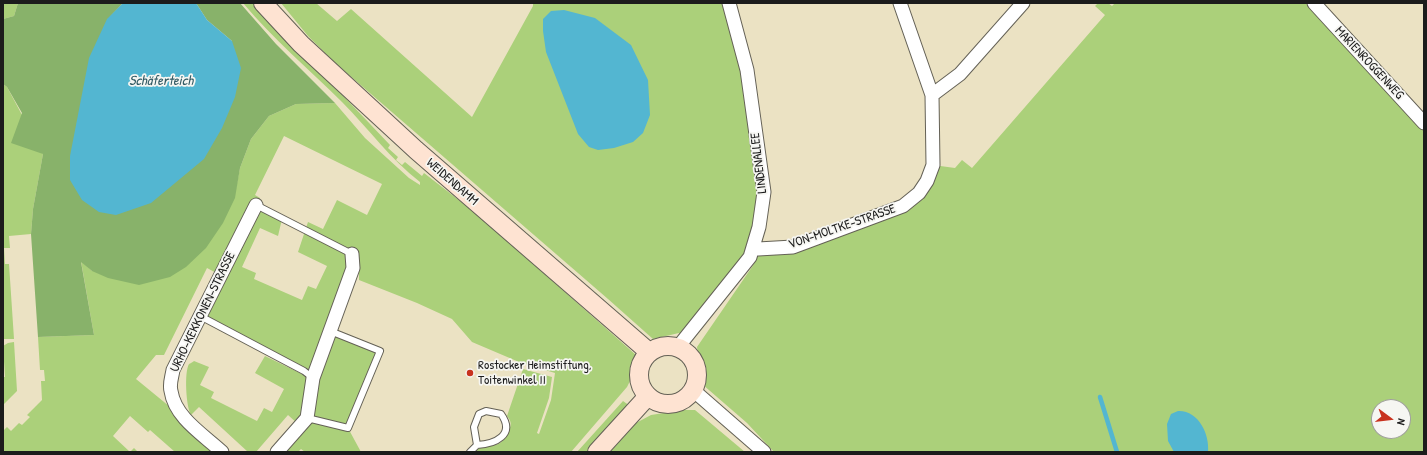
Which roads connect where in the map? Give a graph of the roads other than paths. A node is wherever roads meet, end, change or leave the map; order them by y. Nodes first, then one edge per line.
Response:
1 (263, 3) edge
2 (729, 3) edge
3 (900, 3) edge
4 (1023, 3) edge
5 (1314, 3) edge
6 (932, 95) junction
7 (1424, 123) edge
8 (256, 205) joint
9 (754, 245) junction
10 (352, 254) joint
11 (200, 316) junction
12 (330, 330) junction
13 (678, 347) junction
14 (649, 352) junction
15 (313, 378) junction
16 (693, 390) junction
17 (648, 396) junction
18 (307, 418) junction
19 (477, 445) junction
20 (222, 452) edge
21 (279, 452) edge
22 (470, 452) edge
23 (598, 452) edge
24 (764, 452) edge

1 - 14 street, WEIDENDAMM
2 - 9 street, LINDENALLEE
3 - 6 street, VON-MOLTKE-STRASSE
4 - 6 street
5 - 7 street, MARIENROGGENWEG
6 - 9 street, VON-MOLTKE-STRASSE
8 - 10 lane
8 - 11 street, URHO-KEKKONEN-STRASSE
9 - 13 street, LINDENALLEE
10 - 12 street
11 - 15 lane
11 - 20 street, URHO-KEKKONEN-STRASSE
12 - 15 street
12 - 18 lane
13 - 14 street
13 - 16 street
14 - 17 street
15 - 18 street
16 - 17 street
16 - 24 street
17 - 23 street
18 - 21 street
19 - 19 lane
19 - 22 lane

